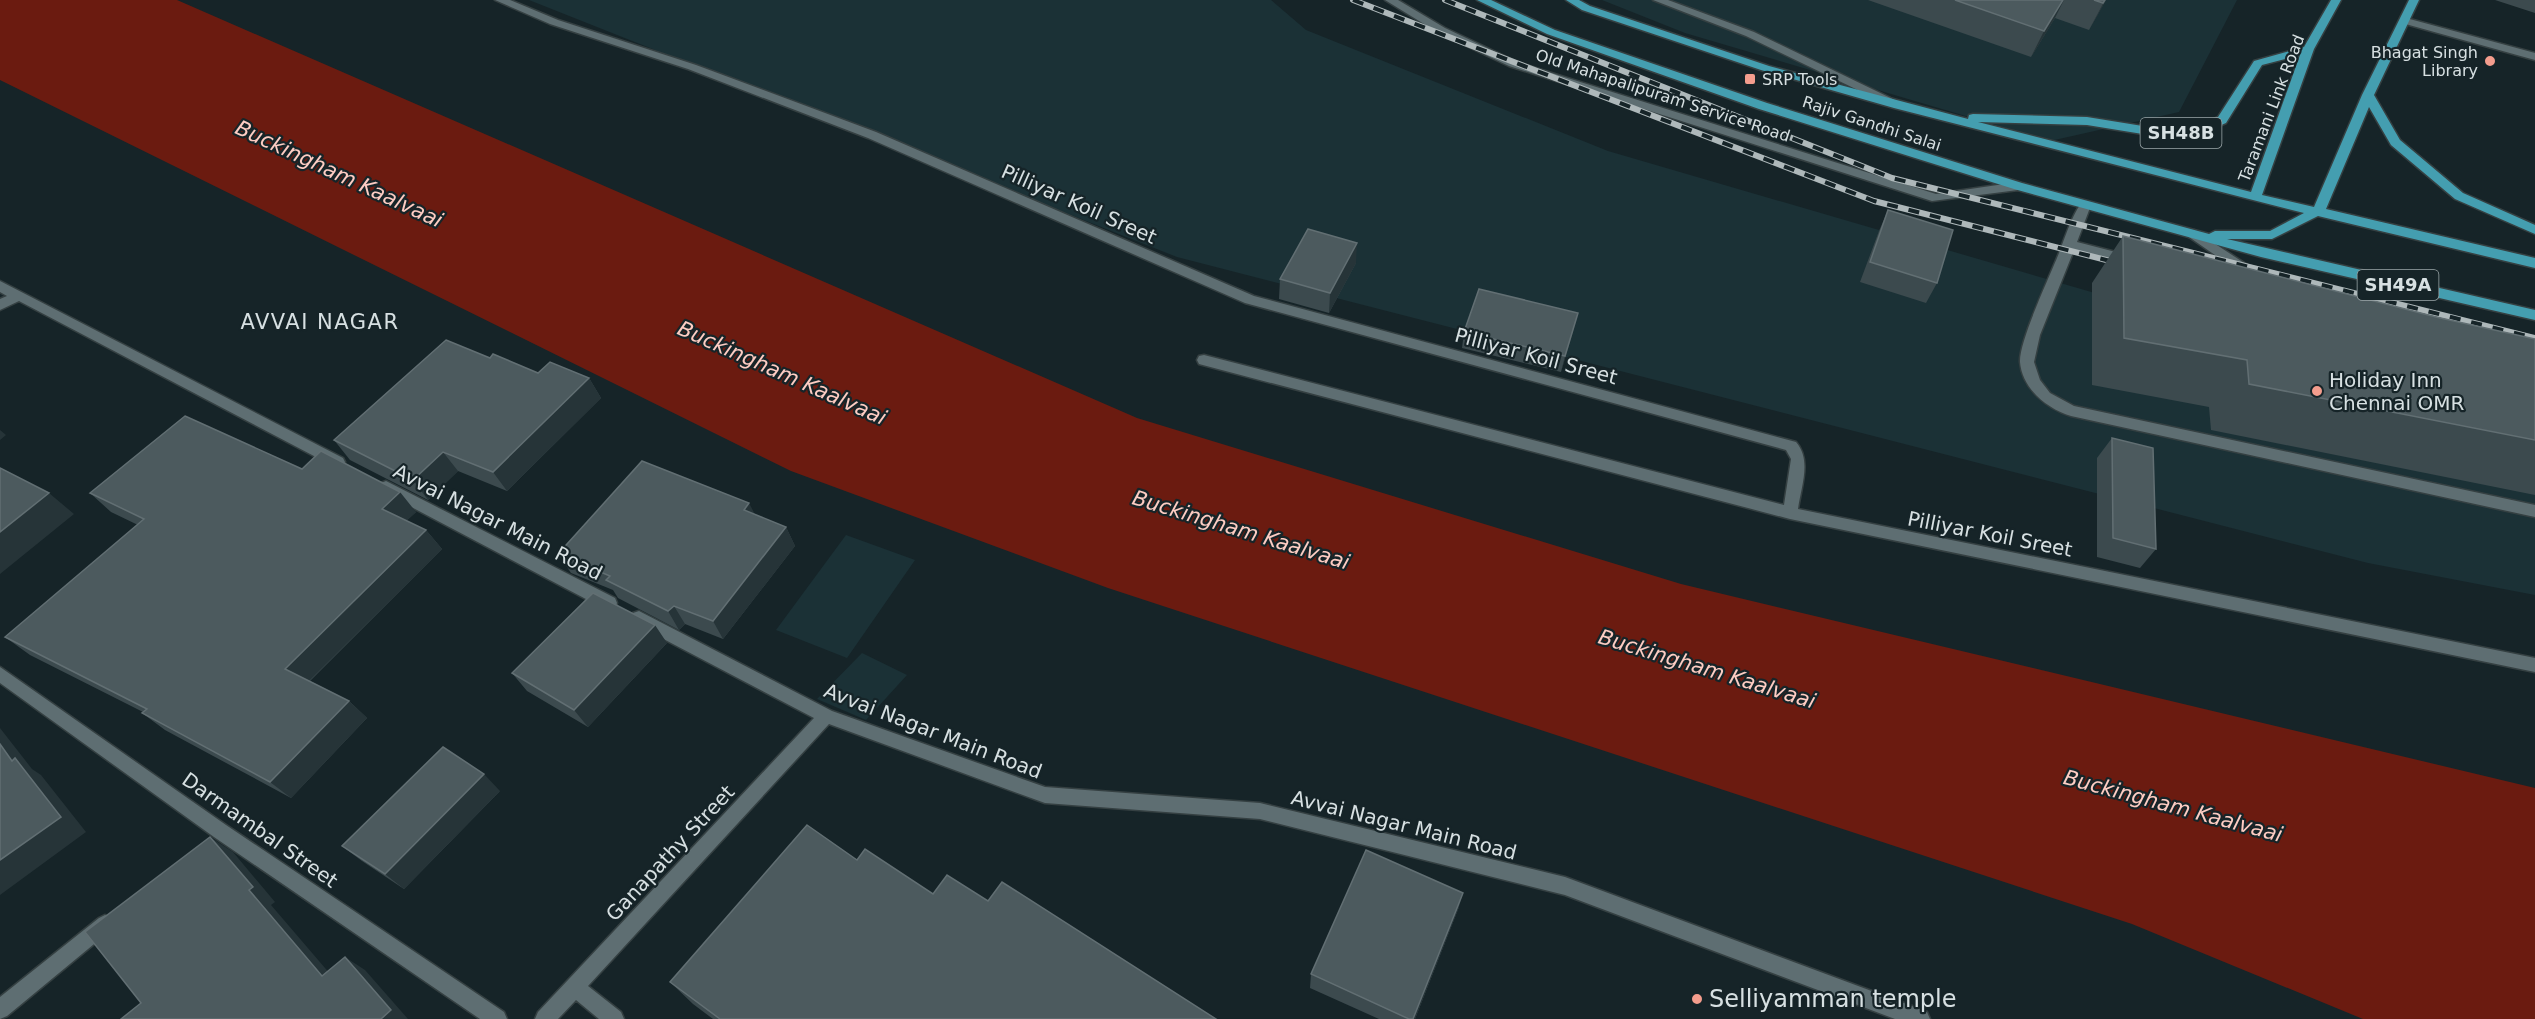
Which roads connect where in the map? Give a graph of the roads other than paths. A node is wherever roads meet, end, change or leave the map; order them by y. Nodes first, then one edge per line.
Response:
1 (500, 0) edge
2 (1390, 0) edge
3 (1482, 0) edge
4 (1571, 0) edge
5 (1658, 0) edge
6 (2336, 0) edge
7 (2414, 0) edge
8 (2406, 21) junction
9 (2308, 49) junction
10 (2535, 57) edge
11 (2368, 95) junction
12 (1898, 105) junction
13 (1953, 119) junction
14 (2018, 186) junction
15 (2255, 197) junction
16 (2085, 205) junction
17 (2319, 210) junction
18 (2535, 230) edge
19 (2194, 234) junction
20 (2069, 244) junction
21 (2535, 263) edge
22 (2148, 266) edge
23 (2268, 285) edge
24 (0, 286) edge
25 (18, 296) junction
26 (0, 305) edge
27 (2535, 315) edge
28 (1204, 360) dead end
29 (347, 467) edge
30 (369, 478) edge
31 (2535, 511) edge
32 (1790, 513) junction
33 (2535, 664) edge
34 (1, 677) edge
35 (826, 716) junction
36 (220, 831) junction
37 (201, 846) edge
38 (119, 912) edge
39 (576, 988) junction
40 (0, 1009) edge
41 (497, 1019) edge
42 (545, 1019) edge
43 (614, 1019) edge
44 (1920, 1019) edge

1 - 32 street, Pilliyar Koil Sreet
2 - 14 street, Old Mahapalipuram Service Road
3 - 14 main road, Rajiv Gandhi Salai / SH49A
4 - 12 main road, Rajiv Gandhi Salai
5 - 12 street
6 - 9 main road, Taramani Link Road
7 - 8 main road
8 - 10 street
8 - 11 main road
9 - 13 main road, SH48B
9 - 15 main road, Taramani Link Road
11 - 17 main road
11 - 18 main road
12 - 13 main road, Rajiv Gandhi Salai
13 - 15 main road, Rajiv Gandhi Salai
14 - 16 main road, Rajiv Gandhi Salai / SH49A
15 - 17 main road, Rajiv Gandhi Salai
16 - 19 main road, Rajiv Gandhi Salai / SH49A
16 - 20 street
17 - 19 main road
17 - 21 main road, Rajiv Gandhi Salai
19 - 23 street
19 - 27 main road, Rajiv Gandhi Salai / SH49A
20 - 22 street
20 - 31 street
24 - 25 street
25 - 26 street
25 - 29 street
28 - 32 street
30 - 35 street, Avvai Nagar Main Road
32 - 33 street, Pilliyar Koil Sreet
34 - 36 street, Darmambal Street
35 - 39 street, Ganapathy Street
35 - 44 street, Avvai Nagar Main Road
36 - 37 street
36 - 41 street, Darmambal Street
38 - 40 street
39 - 42 street, Ganapathy Street
39 - 43 street

